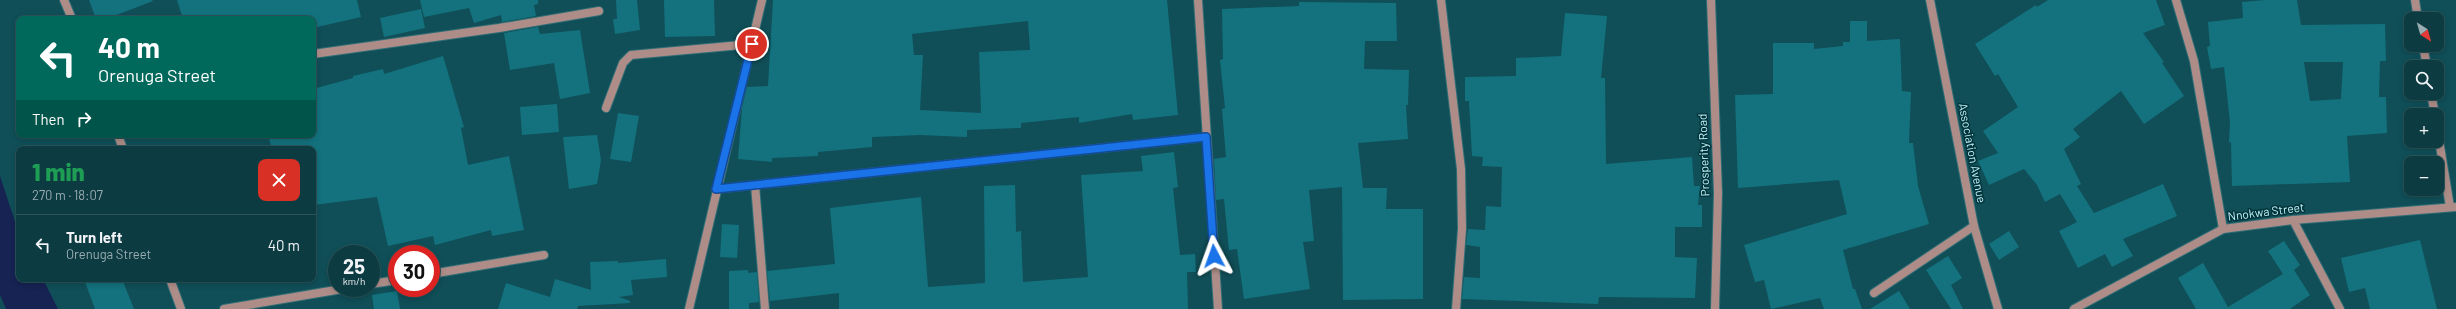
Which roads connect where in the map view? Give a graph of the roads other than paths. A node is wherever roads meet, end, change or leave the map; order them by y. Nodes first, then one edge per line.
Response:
1 (64, 0) edge
2 (762, 0) edge
3 (1198, 0) edge
4 (1441, 0) edge
5 (1711, 0) edge
6 (1930, 0) edge
7 (2176, 0) edge
8 (2415, 0) edge
9 (599, 11) dead end
10 (2417, 12) edge
11 (71, 16) edge
12 (752, 44) junction
13 (316, 54) edge
14 (606, 108) dead end
15 (1206, 137) junction
16 (2441, 148) edge
17 (756, 185) junction
18 (716, 189) junction
19 (2453, 207) edge
20 (2293, 220) junction
21 (1974, 226) junction
22 (2223, 229) junction
23 (544, 255) dead end
24 (440, 272) edge
25 (171, 282) edge
26 (328, 291) edge
27 (1874, 293) dead end
28 (181, 309) edge
29 (224, 309) edge
30 (689, 309) edge
31 (765, 309) edge
32 (1218, 309) edge
33 (1456, 309) edge
34 (1715, 309) edge
35 (1998, 309) edge
36 (2074, 309) edge
37 (2340, 309) edge

1 - 11 street
2 - 12 street
3 - 15 street
4 - 33 street
5 - 34 street, Prosperity Road
6 - 21 street, Association Avenue
7 - 22 street
8 - 10 street
9 - 13 street
12 - 14 street
12 - 18 street
15 - 17 street
15 - 32 street
16 - 19 street
17 - 18 street
17 - 31 street
18 - 30 street
19 - 20 street, Nnokwa Street
20 - 22 street, Nnokwa Street
20 - 37 street
21 - 27 street
21 - 35 street, Association Avenue
22 - 36 street, Nnokwa Street
23 - 24 street
25 - 28 street
26 - 29 street

